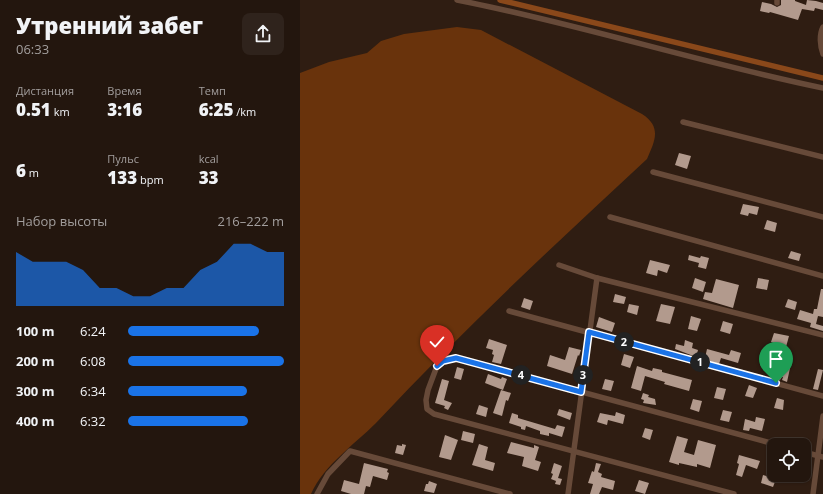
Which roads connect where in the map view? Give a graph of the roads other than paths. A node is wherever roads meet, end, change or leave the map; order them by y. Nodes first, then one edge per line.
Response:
1 (456, 0) edge
2 (823, 27) edge
3 (823, 54) edge
4 (823, 88) edge
5 (683, 122) dead end
6 (823, 157) edge
7 (653, 172) dead end
8 (610, 217) dead end
9 (823, 217) edge
10 (559, 265) dead end
11 (823, 276) edge
12 (597, 278) junction
13 (509, 311) dead end
14 (589, 332) junction
15 (823, 336) edge
16 (581, 392) junction
17 (823, 396) edge
18 (823, 416) edge
19 (767, 442) edge
20 (573, 450) junction
21 (820, 456) edge
22 (316, 494) edge
23 (510, 494) edge
24 (568, 494) edge
25 (734, 494) edge
26 (813, 494) edge

1 - 4 street
2 - 3 street
5 - 6 street
7 - 9 street
8 - 11 street
10 - 12 street
12 - 14 street
12 - 15 street
13 - 14 street
14 - 16 street
14 - 17 street
16 - 19 street
16 - 20 street
16 - 20 street
18 - 21 street
20 - 24 street
20 - 25 street
21 - 26 street
22 - 23 street

